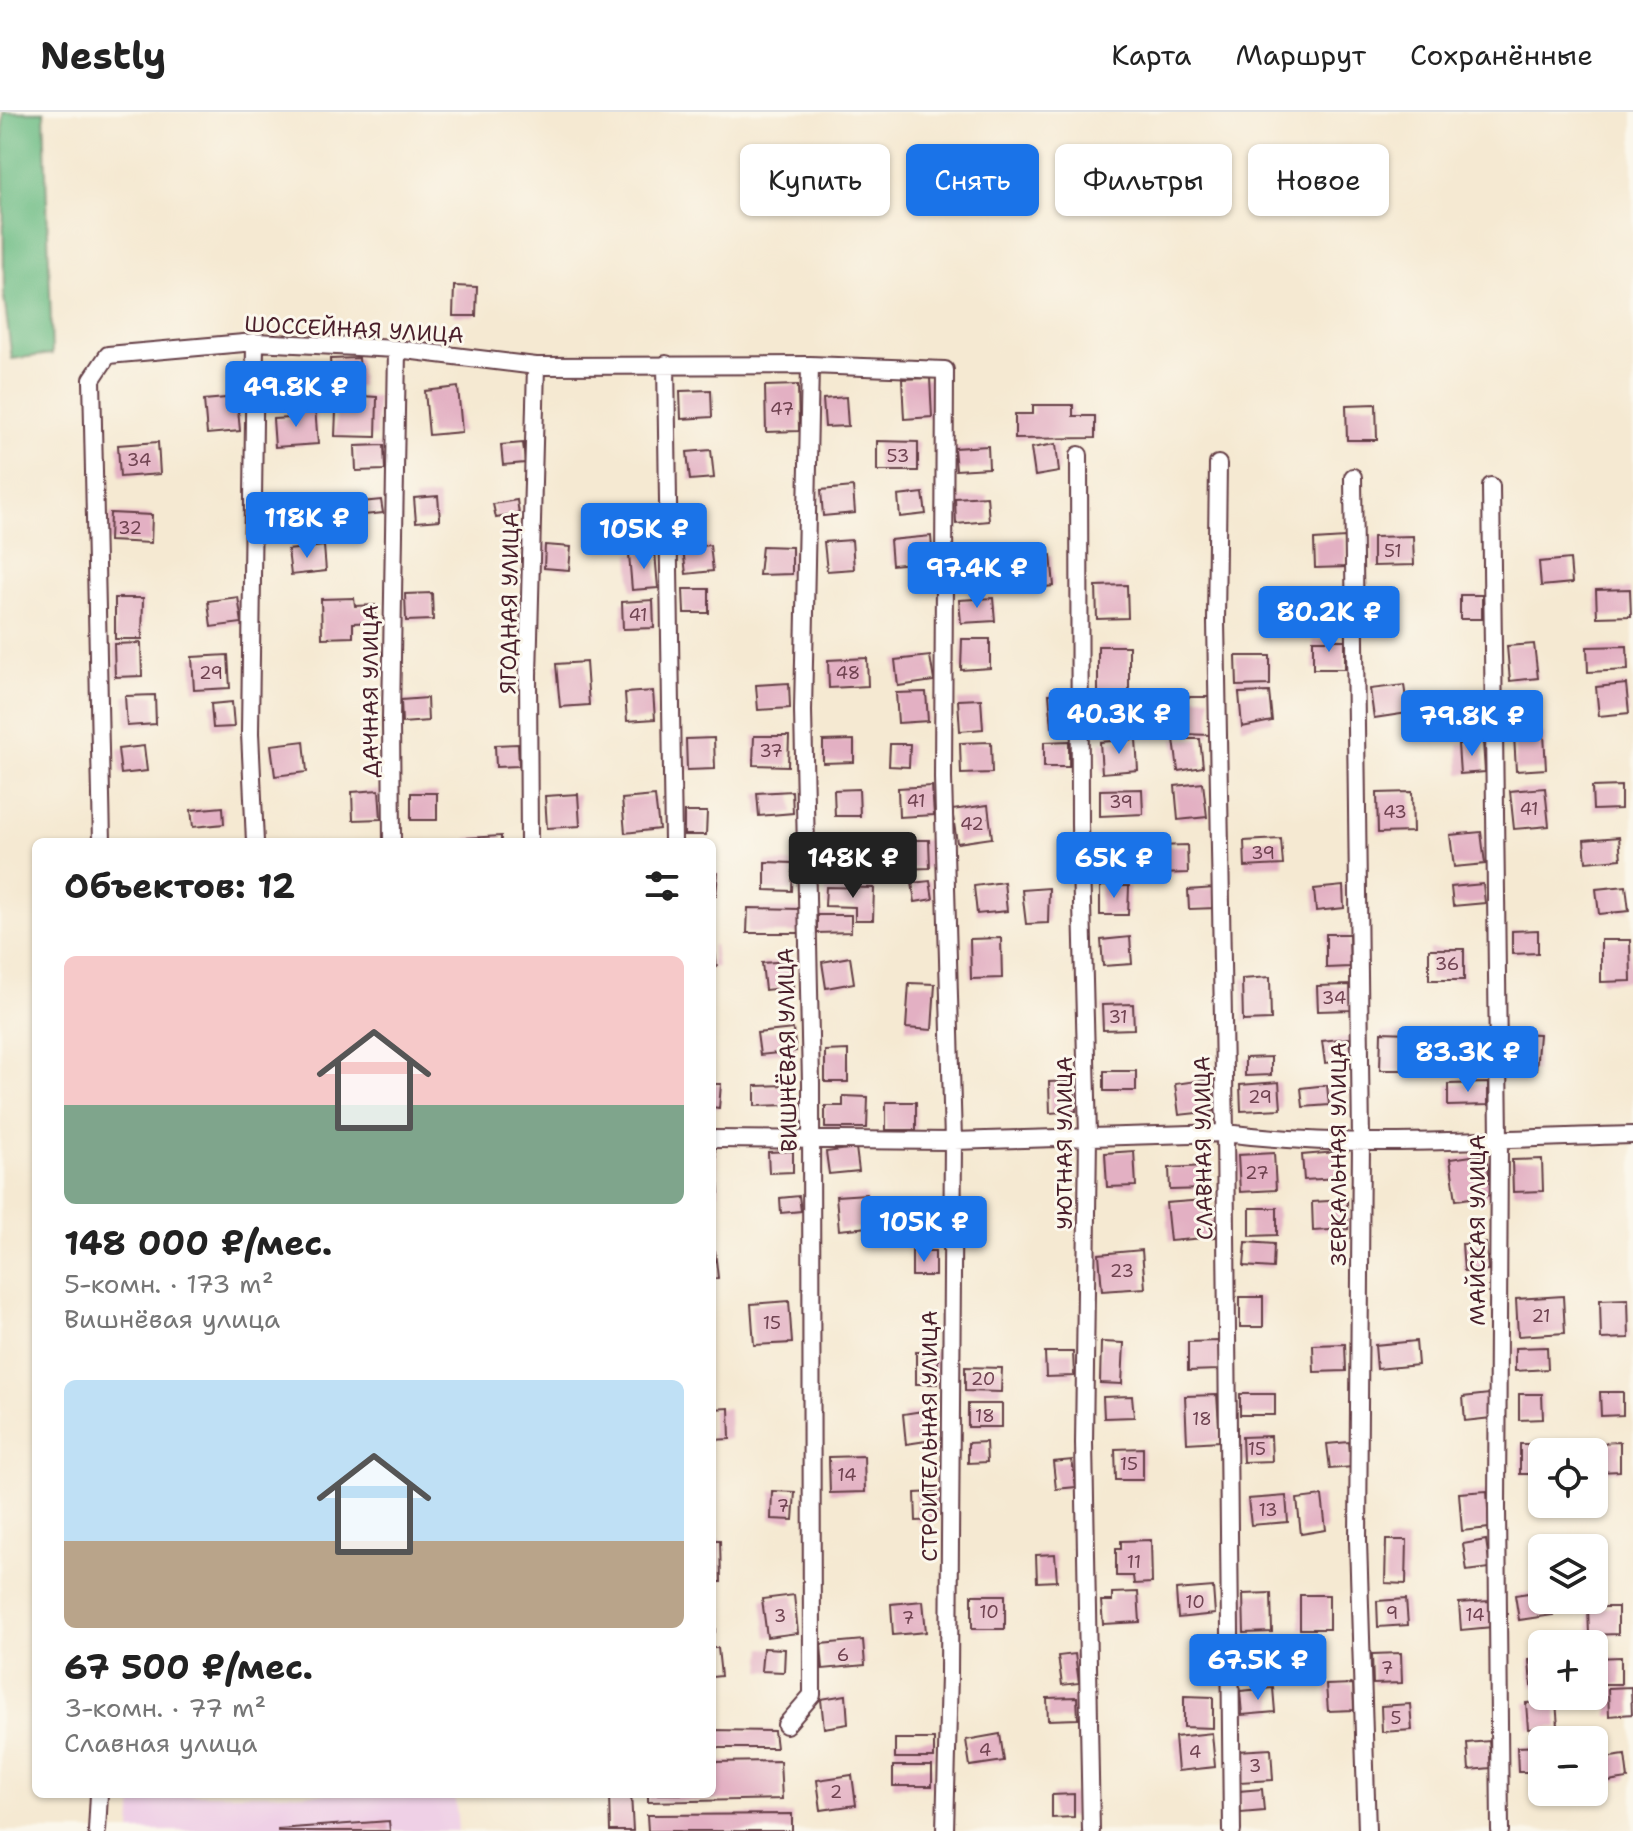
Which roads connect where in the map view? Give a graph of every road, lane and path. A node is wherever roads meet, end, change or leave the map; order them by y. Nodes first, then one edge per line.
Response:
1 (255, 342) junction
2 (397, 349) junction
3 (666, 364) junction
4 (810, 365) junction
5 (536, 366) junction
6 (945, 370) joint
7 (1079, 455) dead end
8 (1218, 464) dead end
9 (1353, 477) dead end
10 (1491, 486) dead end
11 (102, 838) edge
12 (255, 838) edge
13 (392, 838) edge
14 (529, 838) edge
15 (673, 838) edge
16 (1225, 1133) junction
17 (1633, 1135) edge
18 (1088, 1136) junction
19 (1499, 1138) junction
20 (716, 1139) edge
21 (810, 1140) junction
22 (953, 1141) junction
23 (1361, 1141) junction
24 (786, 1725) dead end
25 (99, 1798) edge
26 (97, 1831) edge
27 (945, 1831) edge
28 (1091, 1831) edge
29 (1232, 1831) edge
30 (1367, 1831) edge
31 (1500, 1831) edge

1 - 2 street, ШОССЕЙНАЯ УЛИЦА
1 - 11 street, ШОССЕЙНАЯ УЛИЦА
1 - 12 street
2 - 5 street, ШОССЕЙНАЯ УЛИЦА
2 - 13 street, ДАЧНАЯ УЛИЦА
3 - 4 street, ШОССЕЙНАЯ УЛИЦА
3 - 5 street, ШОССЕЙНАЯ УЛИЦА
3 - 15 street
4 - 6 street, ШОССЕЙНАЯ УЛИЦА
4 - 21 street, ВИШНЁВАЯ УЛИЦА
5 - 14 street, ЯГОДНАЯ УЛИЦА
6 - 22 street, СТРОИТЕЛЬНАЯ УЛИЦА
7 - 18 street, УЮТНАЯ УЛИЦА
8 - 16 street, СЛАВНАЯ УЛИЦА
9 - 23 street, ЗЕРКАЛЬНАЯ УЛИЦА
10 - 19 street, МАЙСКАЯ УЛИЦА
16 - 18 street
16 - 23 street
16 - 29 street, СЛАВНАЯ УЛИЦА
17 - 19 street
18 - 22 street
18 - 28 street, УЮТНАЯ УЛИЦА
19 - 23 street
19 - 31 street, МАЙСКАЯ УЛИЦА
20 - 21 street
21 - 22 street
21 - 24 street, ВИШНЁВАЯ УЛИЦА
22 - 27 street, СТРОИТЕЛЬНАЯ УЛИЦА
23 - 30 street, ЗЕРКАЛЬНАЯ УЛИЦА
25 - 26 street

